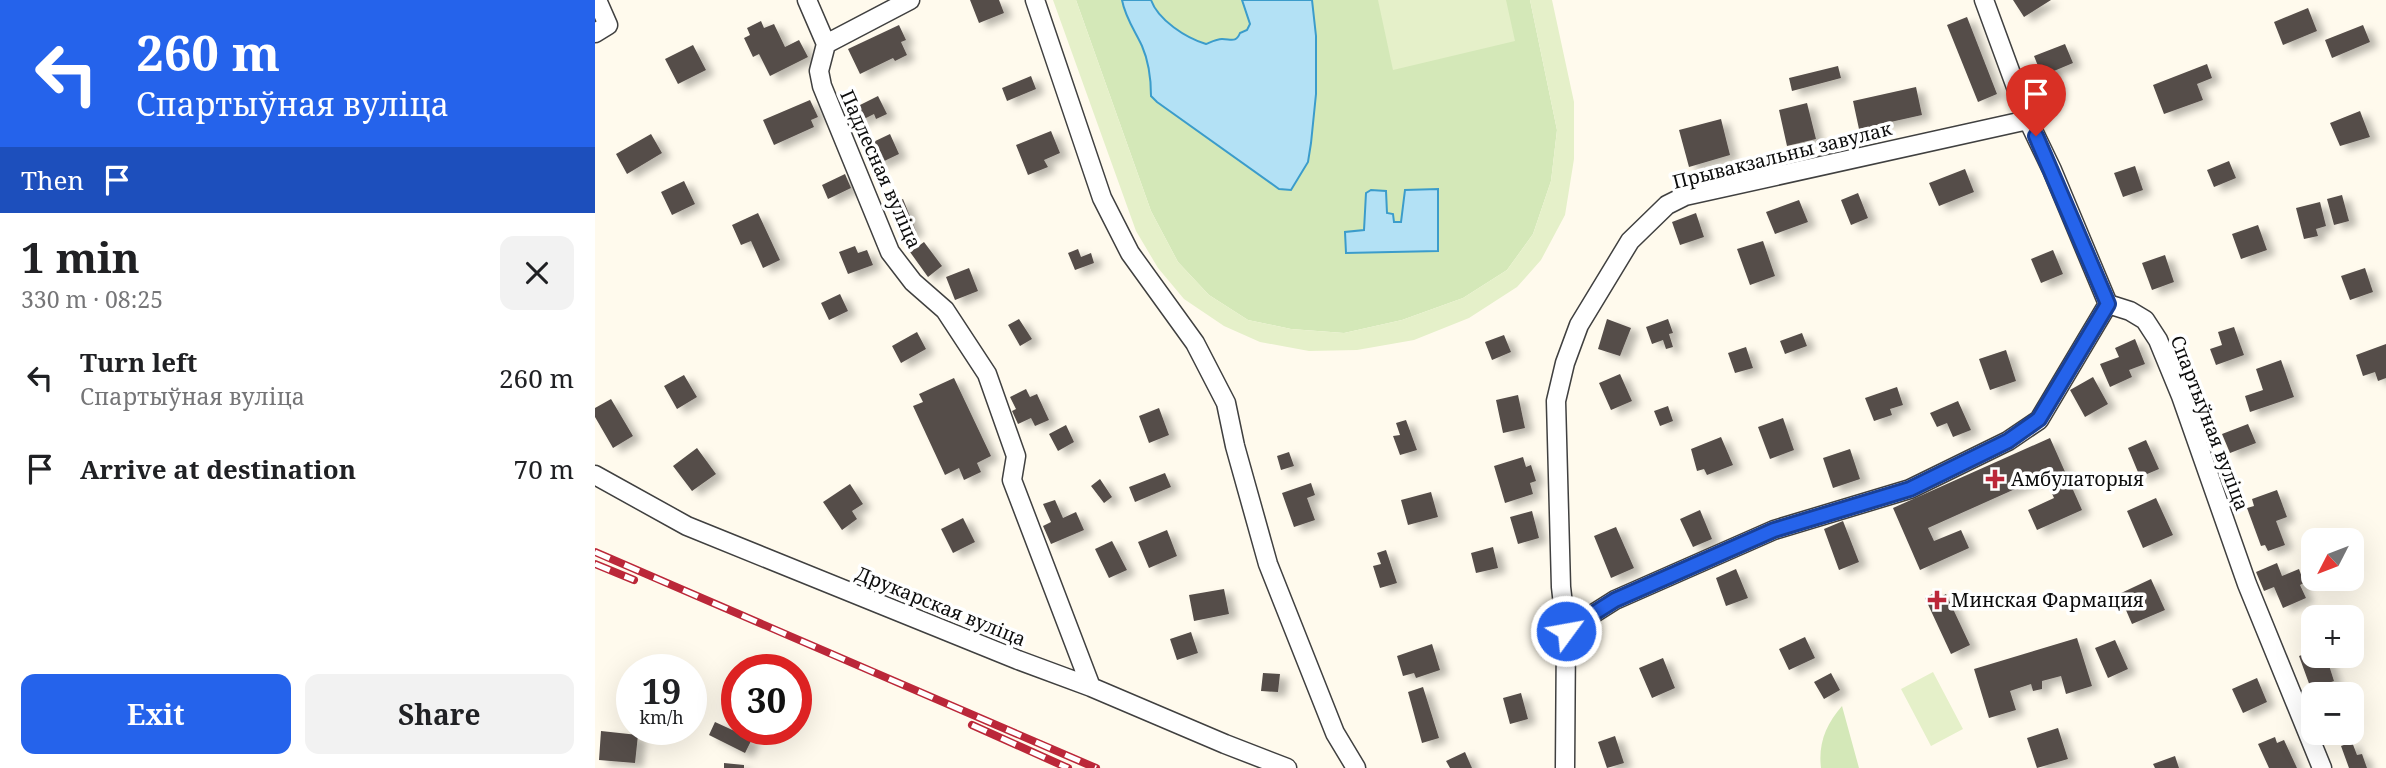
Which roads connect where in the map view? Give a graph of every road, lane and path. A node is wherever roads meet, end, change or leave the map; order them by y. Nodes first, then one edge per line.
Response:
1 (597, 0) edge
2 (807, 0) edge
3 (910, 0) edge
4 (1035, 0) edge
5 (1984, 0) edge
6 (595, 33) edge
7 (826, 44) junction
8 (2028, 120) junction
9 (2108, 304) junction
10 (595, 460) edge
11 (601, 478) edge
12 (1566, 631) junction
13 (1091, 687) junction
14 (1287, 768) edge
15 (1356, 768) edge
16 (1565, 768) edge
17 (2322, 768) edge

1 - 6 street
2 - 7 street
3 - 7 street
4 - 15 street
5 - 8 street
7 - 13 street, Падлесная вуліца
8 - 9 street
8 - 12 street, Прывакзальны завулак
9 - 12 street
9 - 17 street, Спартыўная вуліца
10 - 11 street, Друкарская вуліца
11 - 13 street, Друкарская вуліца
12 - 16 street, Прывакзальны завулак
13 - 14 street, Друкарская вуліца

